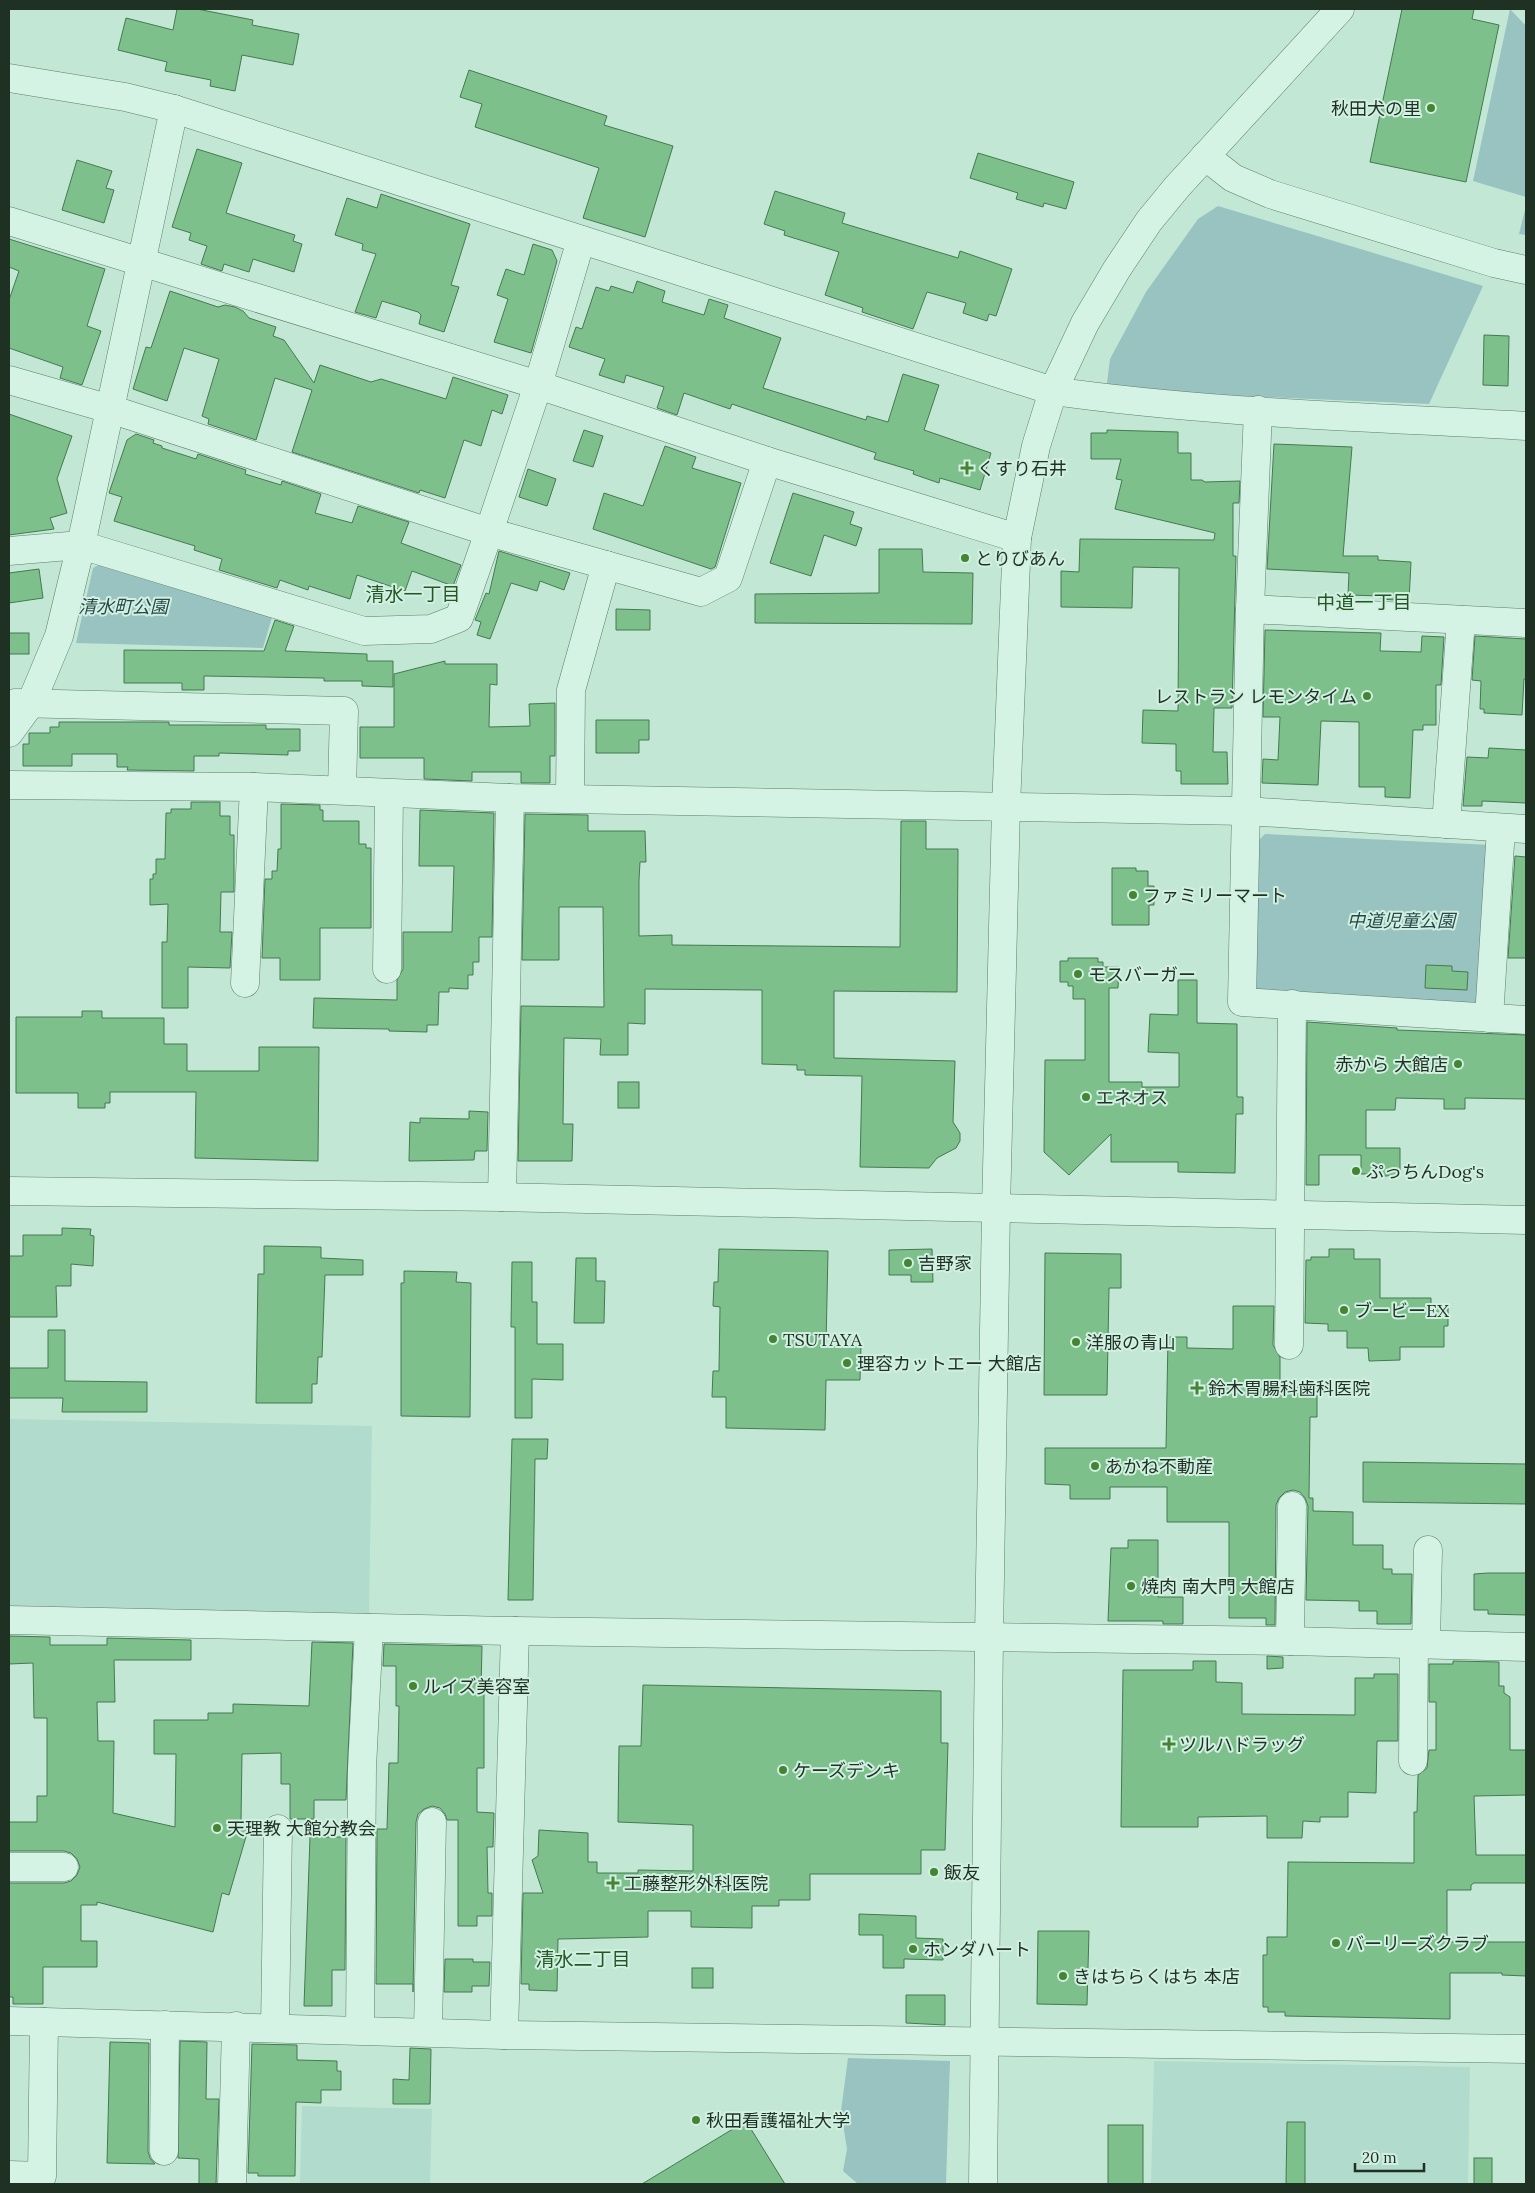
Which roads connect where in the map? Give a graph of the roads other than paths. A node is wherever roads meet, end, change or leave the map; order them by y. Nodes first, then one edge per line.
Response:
1 (1340, 9) edge
2 (9, 78) edge
3 (174, 109) junction
4 (1205, 156) junction
5 (9, 221) edge
6 (580, 240) junction
7 (140, 261) junction
8 (1526, 270) edge
9 (9, 380) edge
10 (538, 384) junction
11 (1053, 391) junction
12 (110, 409) junction
13 (1258, 410) junction
14 (1526, 426) edge
15 (767, 461) junction
16 (489, 532) junction
17 (1017, 538) junction
18 (82, 545) junction
19 (9, 552) edge
20 (606, 565) junction
21 (1250, 609) junction
22 (1461, 620) junction
23 (1526, 623) edge
24 (20, 703) edge
25 (9, 733) edge
26 (9, 785) edge
27 (254, 787) junction
28 (342, 790) junction
29 (389, 794) junction
30 (510, 798) junction
31 (570, 798) junction
32 (1006, 807) junction
33 (1246, 811) junction
34 (1446, 824) junction
35 (1514, 829) edge
36 (387, 969) dead end
37 (245, 984) dead end
38 (1292, 1004) junction
39 (1488, 1018) junction
40 (1526, 1020) edge
41 (9, 1191) edge
42 (502, 1198) junction
43 (996, 1209) junction
44 (1288, 1214) junction
45 (1526, 1220) edge
46 (1289, 1345) dead end
47 (1292, 1506) dead end
48 (1428, 1550) dead end
49 (9, 1620) edge
50 (370, 1628) junction
51 (515, 1631) junction
52 (989, 1637) junction
53 (1290, 1641) junction
54 (1420, 1644) junction
55 (1526, 1647) edge
56 (1413, 1760) dead end
57 (432, 1822) dead end
58 (278, 1828) dead end
59 (9, 1867) edge
60 (64, 1867) dead end
61 (9, 2021) edge
62 (44, 2022) junction
63 (165, 2025) junction
64 (236, 2026) junction
65 (275, 2027) junction
66 (360, 2030) junction
67 (428, 2032) junction
68 (504, 2034) junction
69 (984, 2042) junction
70 (1526, 2049) edge
71 (164, 2151) dead end
72 (9, 2175) edge
73 (232, 2184) edge
74 (983, 2184) edge

1 - 4 street
2 - 3 street
3 - 6 street
3 - 7 street
4 - 8 street
4 - 11 street
5 - 7 street
6 - 10 street
6 - 11 street
7 - 10 street
7 - 12 street
9 - 12 street
10 - 15 street
10 - 16 street
11 - 13 street
11 - 17 street
12 - 16 street
12 - 18 street
13 - 14 street
13 - 21 street
15 - 17 street
15 - 20 street
16 - 18 street
16 - 20 street
17 - 32 street
18 - 19 street
18 - 24 street
20 - 31 street
21 - 22 street
21 - 33 street
22 - 23 street
22 - 34 street
24 - 25 street
24 - 28 street
26 - 27 street
27 - 28 street
27 - 37 street
28 - 29 street
29 - 30 street
29 - 36 street
30 - 31 street
30 - 42 street
31 - 32 street
32 - 33 street
32 - 43 street
33 - 34 street
33 - 38 street
34 - 35 street
35 - 39 street
38 - 39 street
38 - 44 street
39 - 40 street
41 - 42 street
42 - 43 street
43 - 44 street
43 - 52 street
44 - 45 street
44 - 46 street
47 - 53 street
48 - 54 street
49 - 50 street
50 - 51 street
50 - 66 street
51 - 52 street
51 - 68 street
52 - 53 street
52 - 69 street
53 - 54 street
54 - 55 street
54 - 56 street
57 - 67 street
58 - 65 street
59 - 60 street
61 - 62 street
62 - 63 street
62 - 72 street
63 - 64 street
63 - 71 street
64 - 65 street
64 - 73 street
65 - 66 street
66 - 67 street
67 - 68 street
68 - 69 street
69 - 70 street
69 - 74 street

